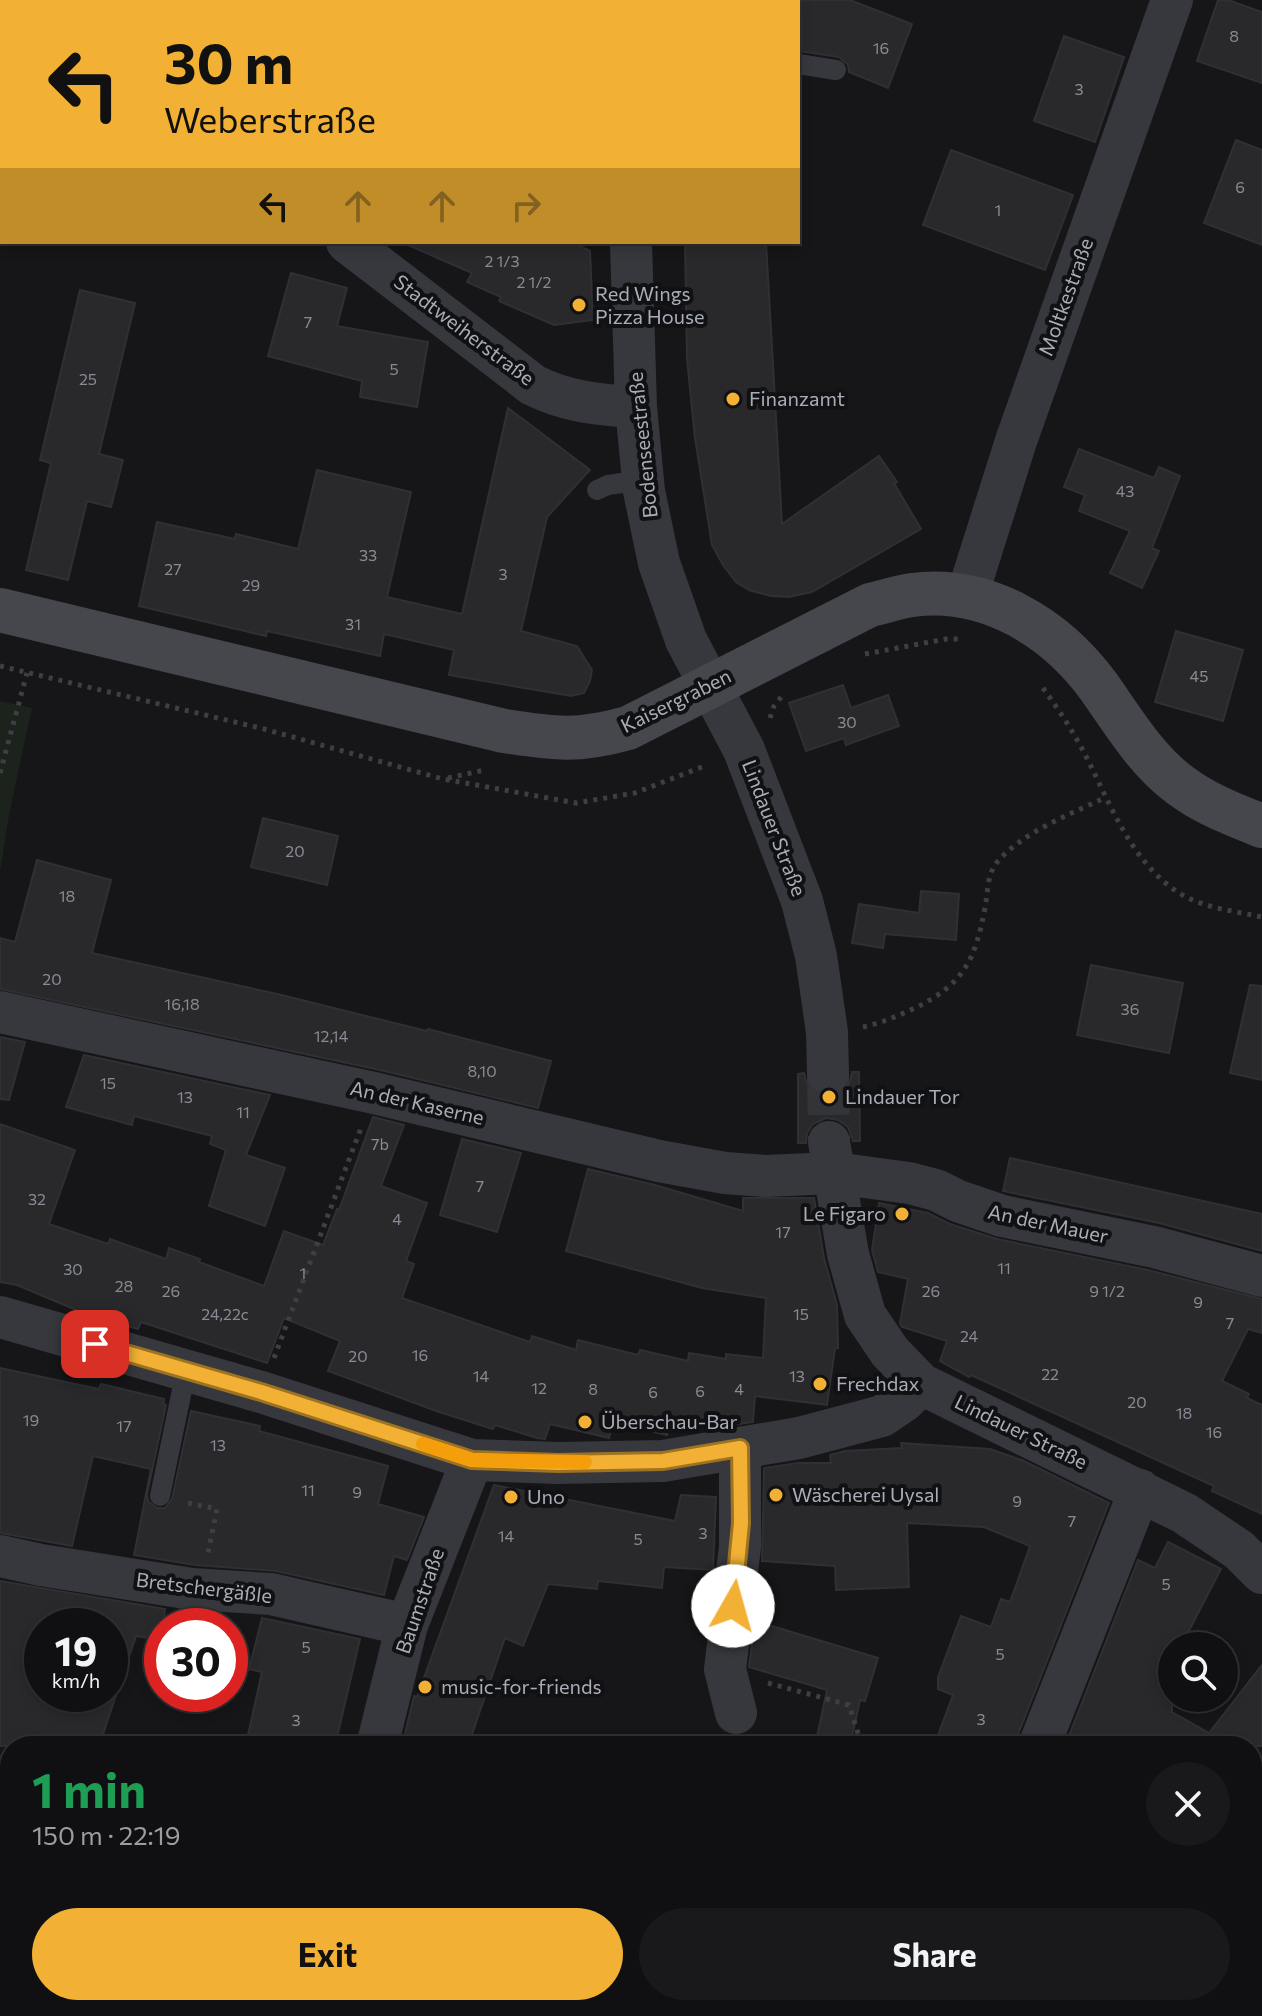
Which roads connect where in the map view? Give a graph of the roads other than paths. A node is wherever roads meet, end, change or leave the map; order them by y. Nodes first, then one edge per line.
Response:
1 (1172, 0) edge
2 (800, 64) edge
3 (836, 70) dead end
4 (350, 244) edge
5 (631, 244) edge
6 (636, 407) junction
7 (643, 480) junction
8 (597, 490) dead end
9 (967, 596) junction
10 (0, 610) edge
11 (712, 685) junction
12 (1262, 826) edge
13 (0, 1012) edge
14 (828, 1073) tunnel mouth
15 (832, 1157) junction
16 (1262, 1276) edge
17 (1, 1322) edge
18 (186, 1371) junction
19 (921, 1384) junction
20 (740, 1448) junction
21 (472, 1460) junction
22 (1140, 1490) junction
23 (160, 1496) road end
24 (0, 1556) edge
25 (1254, 1559) edge
26 (407, 1625) junction
27 (736, 1713) dead end
28 (379, 1736) edge
29 (1043, 1736) edge

1 - 9 street, Moltkestraße
2 - 3 lane
4 - 6 street, Stadtweiherstraße
5 - 6 street, Bodenseestraße
6 - 7 street, Bodenseestraße
7 - 8 lane
7 - 11 street, Bodenseestraße
9 - 11 street, Kaisergraben
9 - 12 street, Kaisergraben
10 - 11 street, Kaisergraben
11 - 14 street, Lindauer Straße
13 - 15 street, An der Kaserne
15 - 16 street, An der Mauer
15 - 19 street, Lindauer Straße
17 - 18 street
18 - 21 street
18 - 23 lane
19 - 20 street
19 - 22 street, Lindauer Straße
20 - 21 street
20 - 27 street
21 - 26 street, Baumstraße
22 - 25 street, Lindauer Straße
22 - 29 street
24 - 26 street, Bretschergäßle
26 - 28 street, Baumstraße

